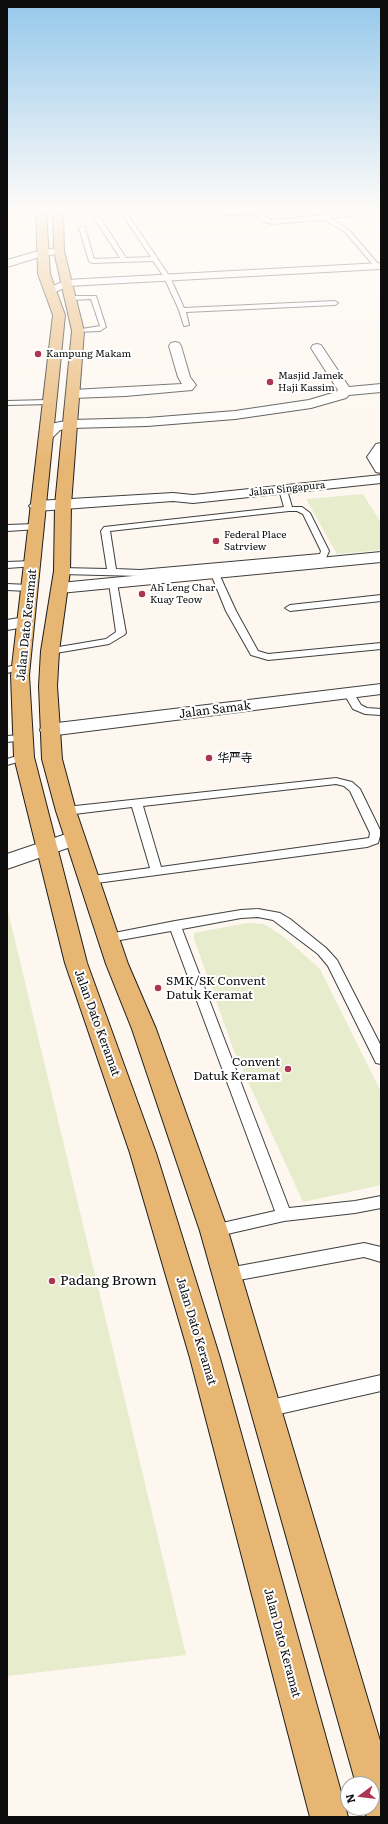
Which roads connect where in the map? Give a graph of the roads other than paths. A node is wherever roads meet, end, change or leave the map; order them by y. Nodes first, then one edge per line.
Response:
1 (53, 295) edge
2 (70, 295) edge
3 (175, 295) edge
4 (71, 298) junction
5 (335, 303) dead end
6 (182, 310) junction
7 (186, 325) dead end
8 (78, 331) junction
9 (175, 346) dead end
10 (317, 348) dead end
11 (381, 388) edge
12 (345, 391) junction
13 (73, 394) junction
14 (48, 402) junction
15 (7, 403) edge
16 (71, 424) junction
17 (46, 436) junction
18 (380, 447) edge
19 (381, 469) edge
20 (381, 479) edge
21 (283, 490) junction
22 (37, 506) junction
23 (289, 509) junction
24 (63, 511) junction
25 (36, 527) junction
26 (7, 528) edge
27 (381, 557) edge
28 (33, 564) junction
29 (7, 565) edge
30 (215, 574) junction
31 (112, 577) junction
32 (61, 580) junction
33 (7, 587) edge
34 (29, 588) junction
35 (381, 598) edge
36 (290, 608) dead end
37 (25, 622) junction
38 (7, 625) edge
39 (381, 646) edge
40 (50, 650) junction
41 (14, 669) edge
42 (381, 689) edge
43 (349, 694) junction
44 (381, 712) edge
45 (49, 730) junction
46 (14, 739) edge
47 (15, 760) edge
48 (137, 804) junction
49 (66, 811) junction
50 (75, 838) junction
51 (46, 848) junction
52 (7, 862) edge
53 (156, 870) junction
54 (89, 880) junction
55 (175, 925) junction
56 (109, 938) junction
57 (381, 1059) edge
58 (381, 1202) edge
59 (284, 1215) junction
60 (214, 1231) junction
61 (381, 1255) edge
62 (228, 1275) junction
63 (381, 1383) edge
64 (266, 1409) junction
65 (381, 1806) edge
66 (329, 1817) edge

1 - 14 main road, Jalan Dato Keramat
2 - 4 main road, Jalan Dato Keramat
3 - 6 lane
4 - 8 main road, Jalan Dato Keramat
4 - 8 lane
5 - 6 lane
6 - 7 lane
8 - 13 main road, Jalan Dato Keramat
9 - 13 street
10 - 12 street
11 - 12 street
12 - 16 street
13 - 16 main road, Jalan Dato Keramat
14 - 15 lane
14 - 17 main road, Jalan Dato Keramat
16 - 17 street
16 - 24 main road, Jalan Dato Keramat
17 - 22 main road, Jalan Dato Keramat
18 - 19 street
20 - 21 street, Jalan Singapura
21 - 23 lane
21 - 24 street, Jalan Singapura
22 - 24 street, Jalan Singapura
22 - 25 main road, Jalan Dato Keramat
23 - 31 lane
23 - 31 lane
24 - 32 main road, Jalan Dato Keramat
25 - 26 lane
25 - 28 main road, Jalan Dato Keramat
27 - 30 street
28 - 29 lane
28 - 34 main road, Jalan Dato Keramat
30 - 31 street
30 - 39 lane
31 - 32 street
31 - 40 lane
32 - 40 main road, Jalan Dato Keramat
33 - 34 lane
34 - 37 main road, Jalan Dato Keramat
35 - 36 lane
37 - 38 street
37 - 41 main road, Jalan Dato Keramat
40 - 45 main road, Jalan Dato Keramat
41 - 46 main road, Jalan Dato Keramat
42 - 43 street, Jalan Samak
43 - 44 lane
43 - 45 street, Jalan Samak
45 - 49 main road, Jalan Dato Keramat
46 - 47 main road, Jalan Dato Keramat
47 - 51 main road, Jalan Dato Keramat
48 - 49 lane
48 - 53 lane
48 - 53 lane
49 - 50 main road, Jalan Dato Keramat
50 - 51 street
50 - 54 main road, Jalan Dato Keramat
51 - 52 street
51 - 66 main road, Jalan Dato Keramat
53 - 54 lane
54 - 56 main road, Jalan Dato Keramat
55 - 56 lane
55 - 57 lane
55 - 59 lane
56 - 60 main road, Jalan Dato Keramat
58 - 59 lane
59 - 60 lane
60 - 62 main road, Jalan Dato Keramat
61 - 62 lane
62 - 64 main road, Jalan Dato Keramat
63 - 64 lane
64 - 65 main road, Jalan Dato Keramat

